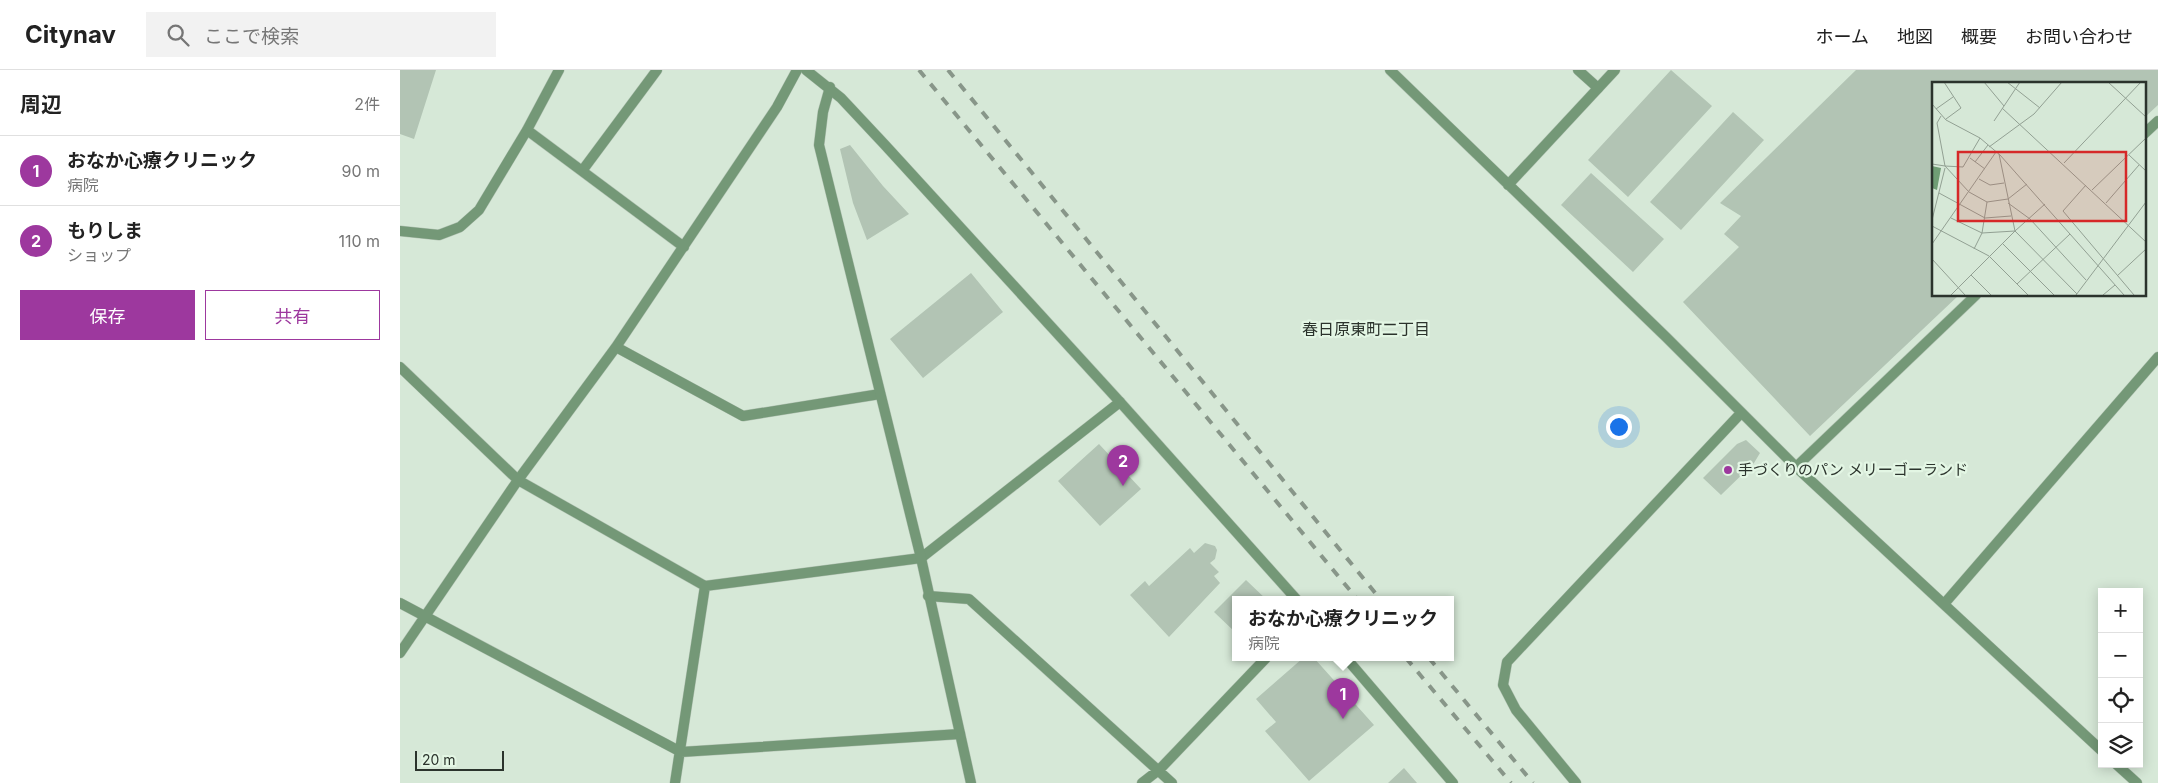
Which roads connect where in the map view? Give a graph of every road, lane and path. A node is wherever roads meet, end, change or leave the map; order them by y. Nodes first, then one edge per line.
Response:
1 (558, 70) edge
2 (657, 70) edge
3 (797, 70) edge
4 (806, 70) edge
5 (1390, 70) edge
6 (1578, 70) edge
7 (1614, 70) edge
8 (830, 87) junction
9 (1598, 88) junction
10 (2158, 121) edge
11 (527, 130) junction
12 (2146, 132) edge
13 (582, 171) junction
14 (1508, 185) junction
15 (400, 231) edge
16 (684, 248) junction
17 (1975, 296) edge
18 (616, 347) junction
19 (2158, 357) edge
20 (400, 367) edge
21 (880, 394) junction
22 (1120, 402) junction
23 (1741, 412) junction
24 (1796, 467) junction
25 (518, 480) junction
26 (921, 558) junction
27 (705, 586) junction
28 (928, 596) junction
29 (1292, 596) edge
30 (400, 604) edge
31 (1944, 604) junction
32 (424, 618) junction
33 (400, 653) edge
34 (1263, 661) edge
35 (1349, 661) edge
36 (960, 734) junction
37 (2098, 747) edge
38 (682, 752) junction
39 (2120, 768) edge
40 (1160, 769) junction
41 (675, 783) edge
42 (971, 783) edge
43 (1142, 783) edge
44 (1172, 783) edge
45 (1453, 783) edge
46 (1576, 783) edge
47 (2136, 783) edge

1 - 11 street
2 - 13 street
3 - 16 street
4 - 8 street
5 - 14 street
6 - 9 street
7 - 9 street
8 - 21 street
8 - 22 street
9 - 14 street
10 - 12 street
11 - 13 street
11 - 15 street
13 - 16 street
14 - 23 street
16 - 18 street
17 - 24 street
18 - 21 street
18 - 25 street
19 - 31 street
20 - 25 street
21 - 26 street
22 - 26 street
22 - 29 street
23 - 24 street
23 - 46 street
24 - 31 street
25 - 27 street
25 - 32 street
26 - 27 street
26 - 28 street
27 - 38 street
28 - 36 street
28 - 40 street
30 - 32 street
31 - 37 street
32 - 33 street
32 - 38 street
34 - 40 street
35 - 45 street
36 - 38 street
36 - 42 street
38 - 41 street
39 - 47 street
40 - 43 street
40 - 44 street

